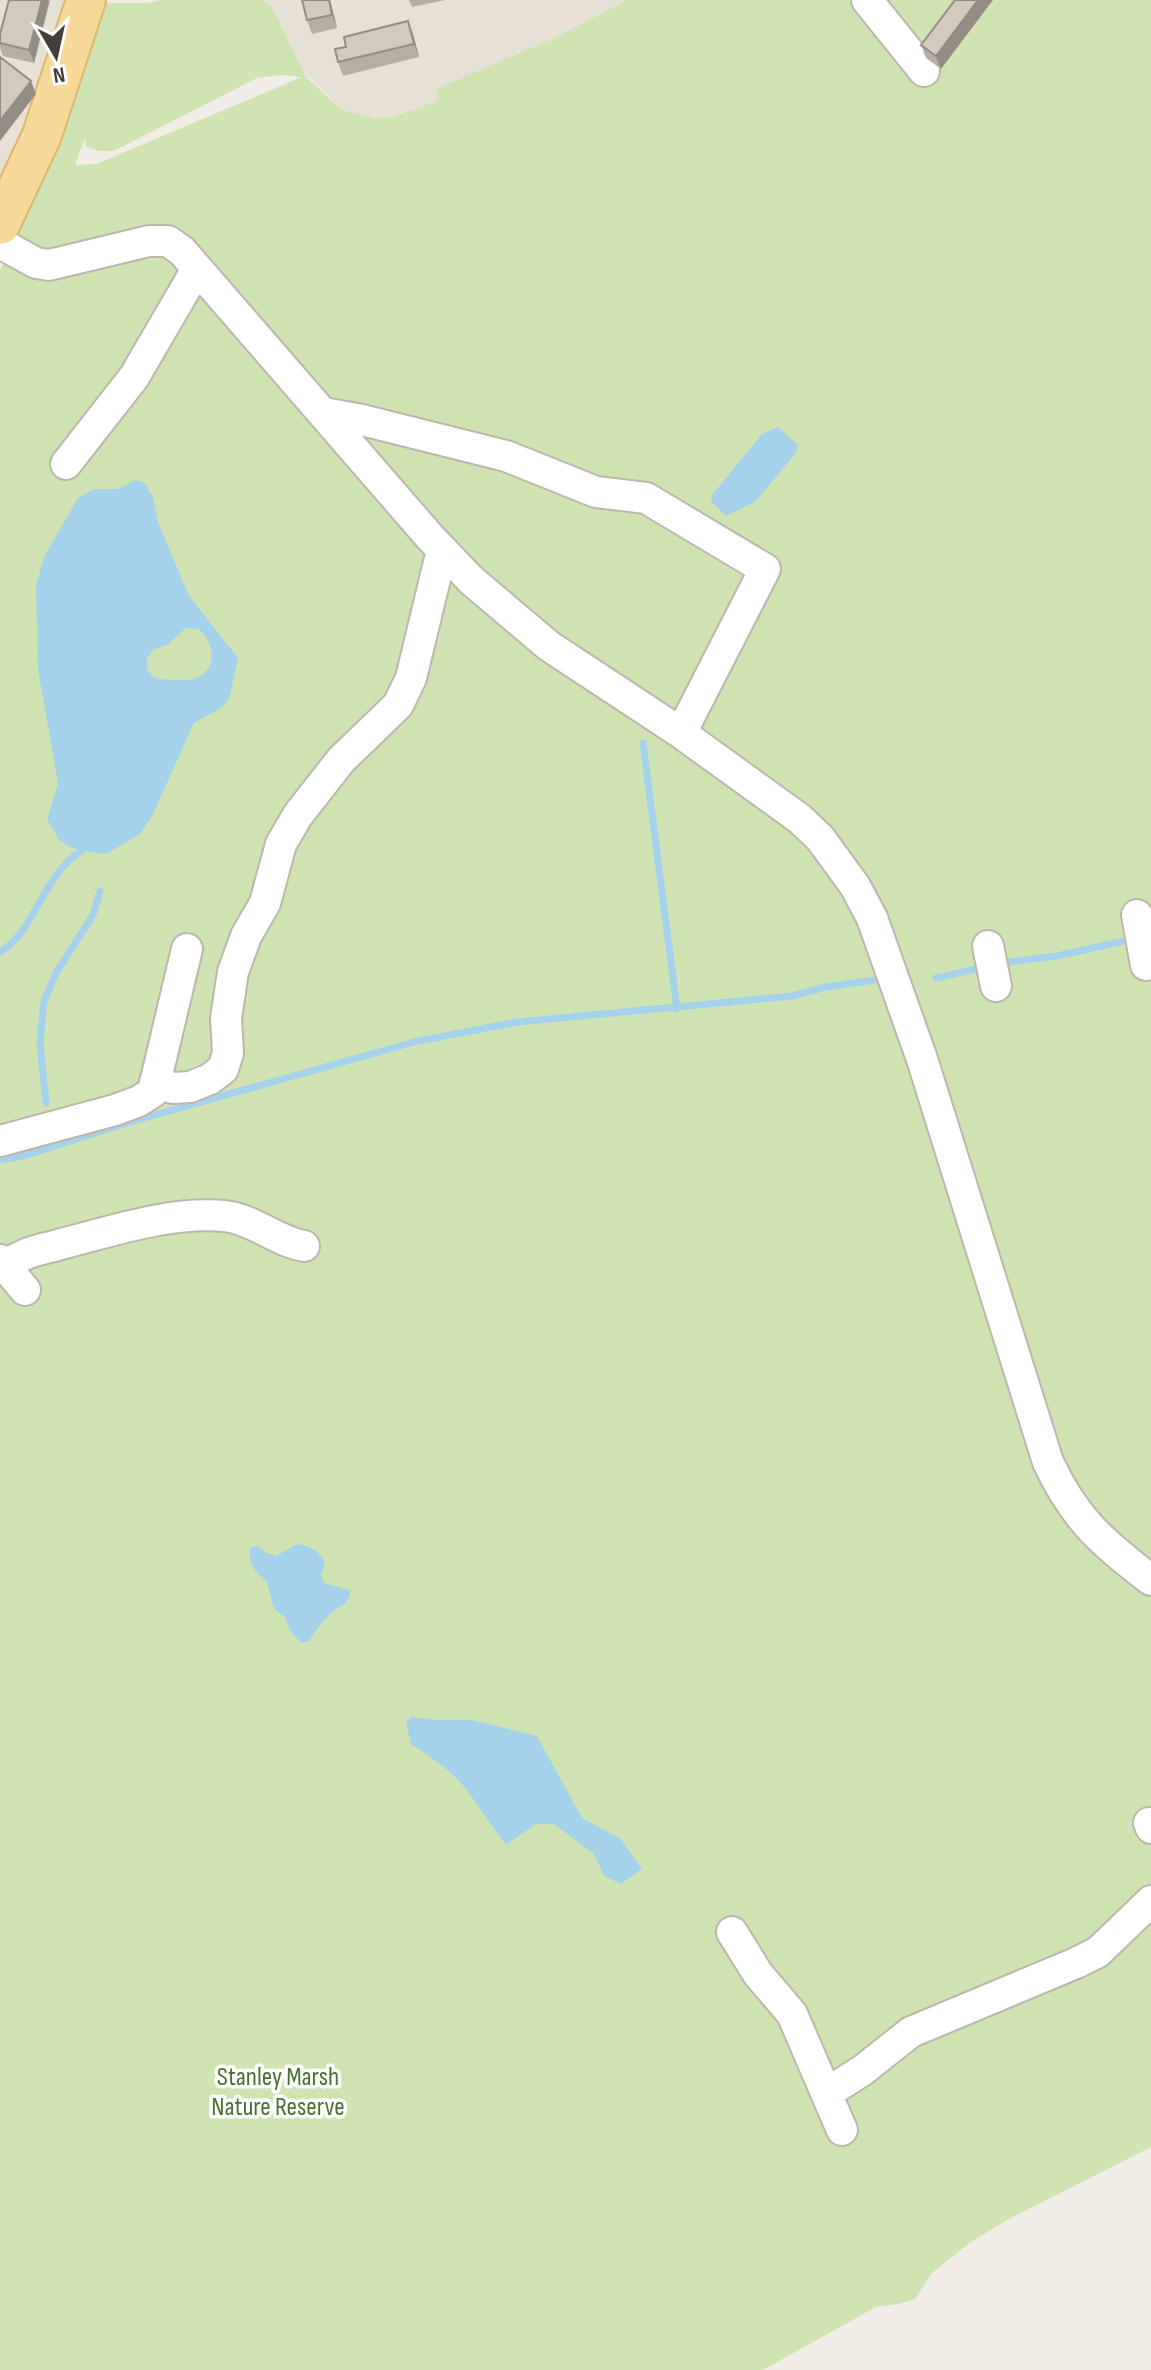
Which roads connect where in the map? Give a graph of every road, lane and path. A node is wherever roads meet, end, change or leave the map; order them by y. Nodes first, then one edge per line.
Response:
1 (86, 0) edge
2 (867, 0) edge
3 (924, 71) dead end
4 (0, 225) edge
5 (0, 243) edge
6 (197, 269) junction
7 (324, 413) junction
8 (66, 464) dead end
9 (442, 550) junction
10 (681, 733) junction
11 (187, 949) dead end
12 (155, 1082) junction
13 (0, 1141) edge
14 (304, 1246) dead end
15 (3, 1263) edge
16 (25, 1290) dead end
17 (1151, 1580) edge
18 (1151, 1901) edge
19 (732, 1932) dead end
20 (827, 2093) junction
21 (842, 2130) dead end

1 - 4 main road
2 - 3 lane
5 - 6 lane
6 - 7 lane
6 - 8 lane
7 - 9 lane
7 - 10 lane
9 - 10 lane
9 - 12 lane
10 - 17 lane
11 - 12 lane
12 - 13 lane
14 - 15 lane
15 - 16 lane
18 - 20 lane
19 - 20 lane
20 - 21 lane

